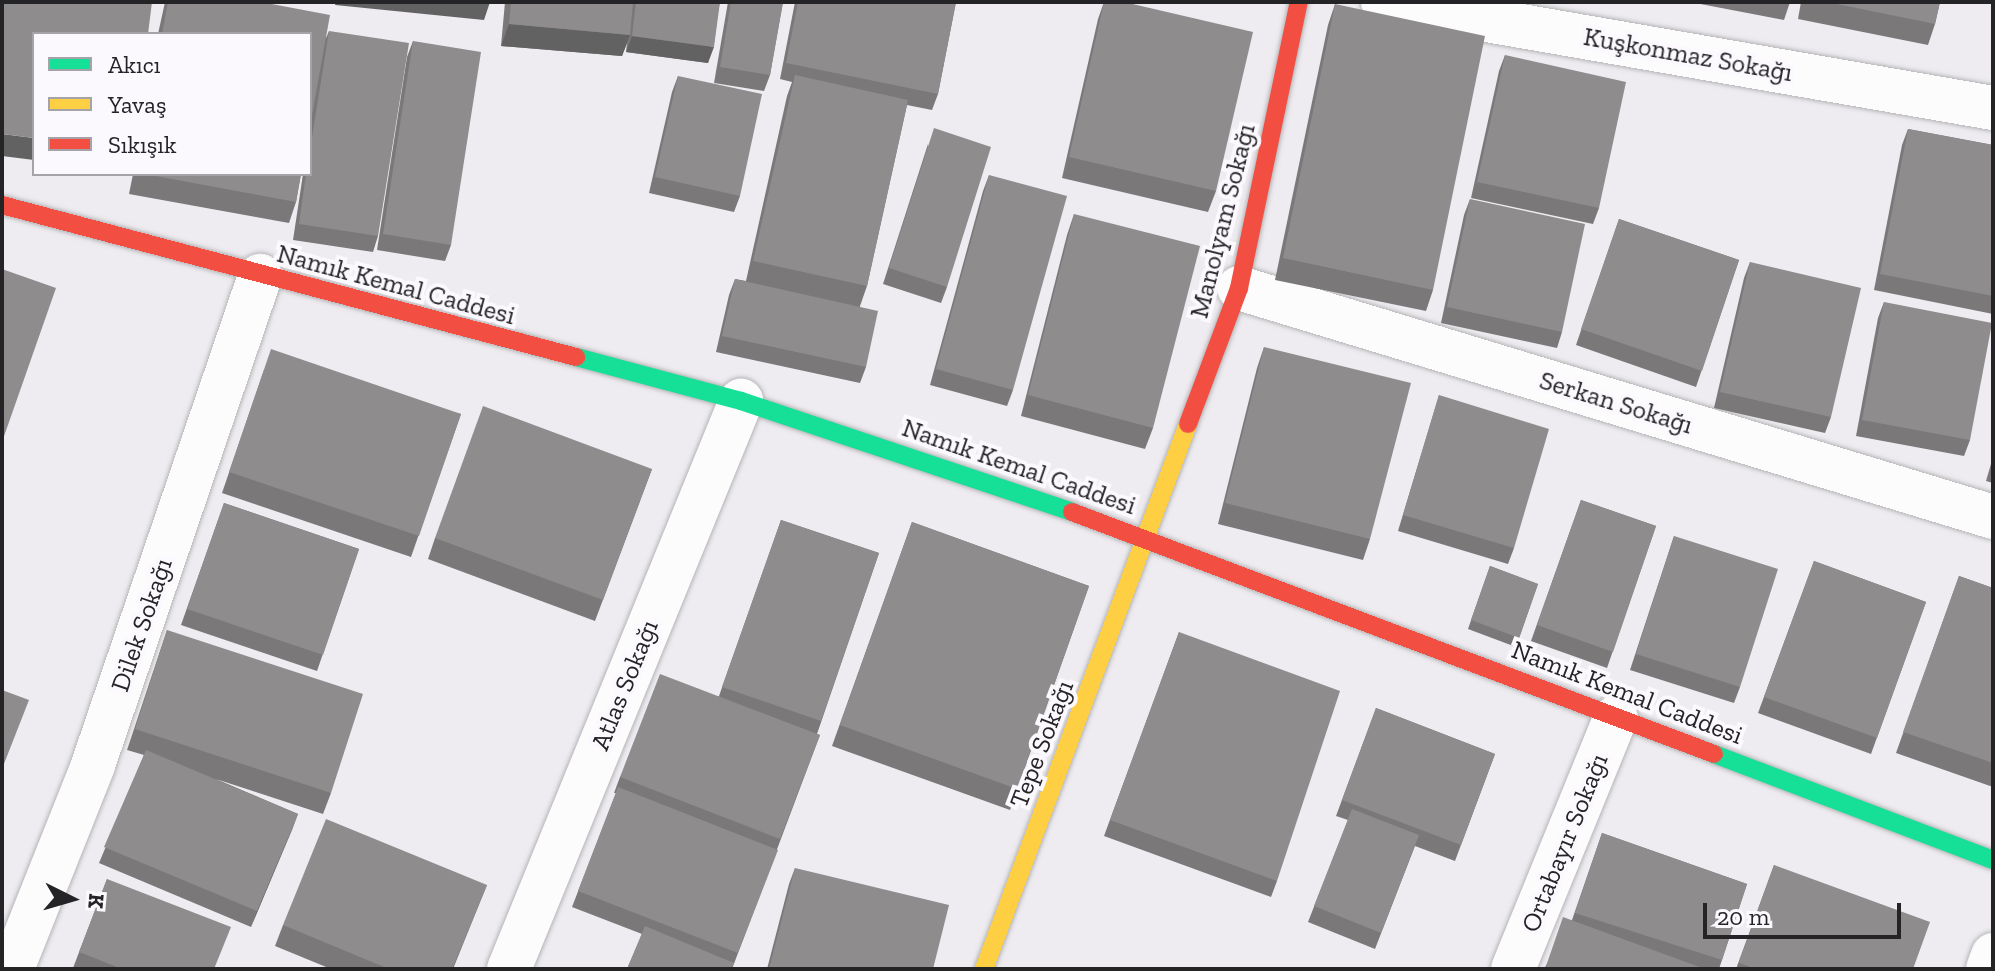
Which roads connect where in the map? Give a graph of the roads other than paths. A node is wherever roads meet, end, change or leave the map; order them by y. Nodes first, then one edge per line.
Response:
1 (1299, 2) edge
2 (1383, 2) edge
3 (1993, 108) edge
4 (2, 205) edge
5 (260, 276) junction
6 (1239, 288) junction
7 (741, 401) junction
8 (1993, 517) edge
9 (1149, 538) junction
10 (1616, 717) junction
11 (1993, 860) edge
12 (1993, 955) edge
13 (12, 969) edge
14 (509, 969) edge
15 (984, 969) edge
16 (1513, 969) edge
17 (1988, 969) edge

1 - 6 street, Manolyam Sokağı
2 - 3 street, Kuşkonmaz Sokağı
4 - 5 street, Namık Kemal Caddesi
5 - 7 street, Namık Kemal Caddesi
5 - 13 street, Dilek Sokağı
6 - 8 street, Serkan Sokağı
6 - 9 street, Manolyam Sokağı
7 - 9 street, Namık Kemal Caddesi
7 - 14 street, Atlas Sokağı
9 - 10 street, Namık Kemal Caddesi
9 - 15 street, Tepe Sokağı
10 - 11 street, Namık Kemal Caddesi
10 - 16 street, Ortabayır Sokağı
12 - 17 street

